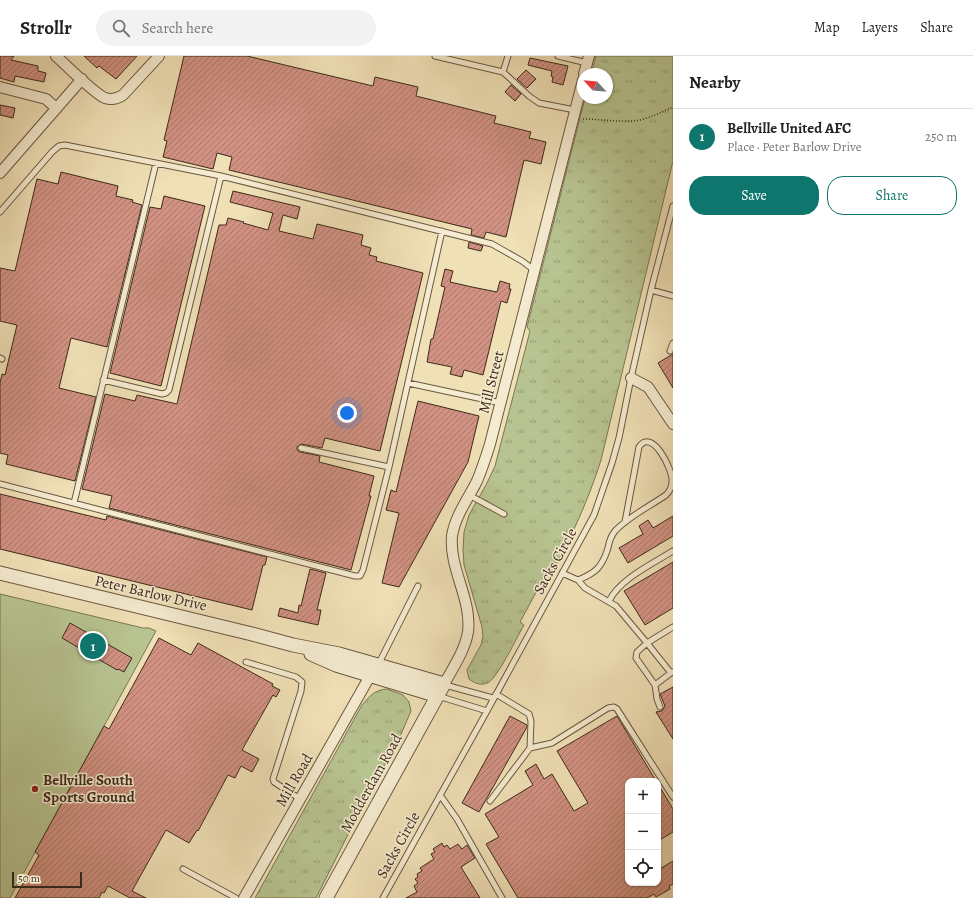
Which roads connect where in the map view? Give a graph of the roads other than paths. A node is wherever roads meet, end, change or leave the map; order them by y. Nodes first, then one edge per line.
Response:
1 (56, 56) edge
2 (159, 56) edge
3 (435, 56) edge
4 (508, 56) edge
5 (558, 56) edge
6 (588, 60) edge
7 (503, 72) junction
8 (82, 79) junction
9 (0, 87) edge
10 (577, 103) edge
11 (56, 108) junction
12 (574, 114) junction
13 (156, 163) junction
14 (0, 173) edge
15 (221, 176) junction
16 (673, 206) edge
17 (0, 212) edge
18 (442, 231) junction
19 (534, 270) junction
20 (651, 290) junction
21 (673, 296) edge
22 (673, 343) edge
23 (670, 351) dead end
24 (631, 378) junction
25 (104, 380) junction
26 (408, 383) junction
27 (501, 403) junction
28 (670, 413) edge
29 (673, 424) edge
30 (301, 448) dead end
31 (389, 467) junction
32 (0, 484) edge
33 (469, 495) junction
34 (74, 503) junction
35 (504, 514) dead end
36 (625, 522) junction
37 (673, 551) edge
38 (0, 573) edge
39 (562, 573) junction
40 (578, 580) junction
41 (418, 586) dead end
42 (609, 601) junction
43 (673, 627) edge
44 (648, 643) junction
45 (246, 662) dead end
46 (374, 671) junction
47 (672, 673) edge
48 (444, 684) junction
49 (655, 684) junction
50 (438, 696) junction
51 (495, 696) junction
52 (660, 706) dead end
53 (487, 711) junction
54 (530, 748) junction
55 (440, 794) junction
56 (673, 797) edge
57 (300, 799) junction
58 (490, 801) dead end
59 (183, 869) dead end
60 (236, 898) edge
61 (244, 898) edge
62 (326, 898) edge
63 (383, 898) edge
64 (502, 898) edge

1 - 8 street
2 - 8 street
3 - 7 lane
4 - 7 lane
5 - 6 lane
7 - 12 lane
8 - 11 street
9 - 11 street
10 - 12 street, Mill Street
11 - 14 street
12 - 19 street, Mill Street
13 - 15 lane
13 - 17 lane
13 - 25 lane
15 - 18 lane
15 - 25 lane
16 - 20 lane, Sacks Circle
18 - 19 lane
18 - 26 lane
19 - 27 street, Mill Street
20 - 21 lane
20 - 24 lane, Sacks Circle
22 - 23 lane
24 - 28 street
24 - 39 lane, Sacks Circle
25 - 34 lane
26 - 27 lane
26 - 31 lane
27 - 33 street, Mill Street
28 - 29 street
30 - 31 lane
31 - 34 lane
32 - 34 lane
33 - 35 lane
33 - 48 street, Mill Street
36 - 36 lane
36 - 40 lane
37 - 42 lane
38 - 46 street, Peter Barlow Drive
39 - 40 lane
39 - 51 lane, Sacks Circle
40 - 42 lane
41 - 46 lane
42 - 44 lane
43 - 44 lane
44 - 47 lane
44 - 49 lane
45 - 57 lane
46 - 48 street, Peter Barlow Drive
46 - 50 street, Peter Barlow Drive
46 - 57 street, Mill Road
47 - 49 lane
48 - 50 street, Modderdam Road
48 - 51 lane, Peter Barlow Drive
49 - 52 lane
50 - 53 lane, Peter Barlow Drive
50 - 62 street, Modderdam Road
51 - 53 lane, Sacks Circle
51 - 54 lane, Peter Barlow Drive
53 - 55 lane, Sacks Circle
54 - 56 lane
54 - 58 lane
55 - 63 lane, Sacks Circle
55 - 64 lane
57 - 61 street, Mill Road
59 - 60 lane

